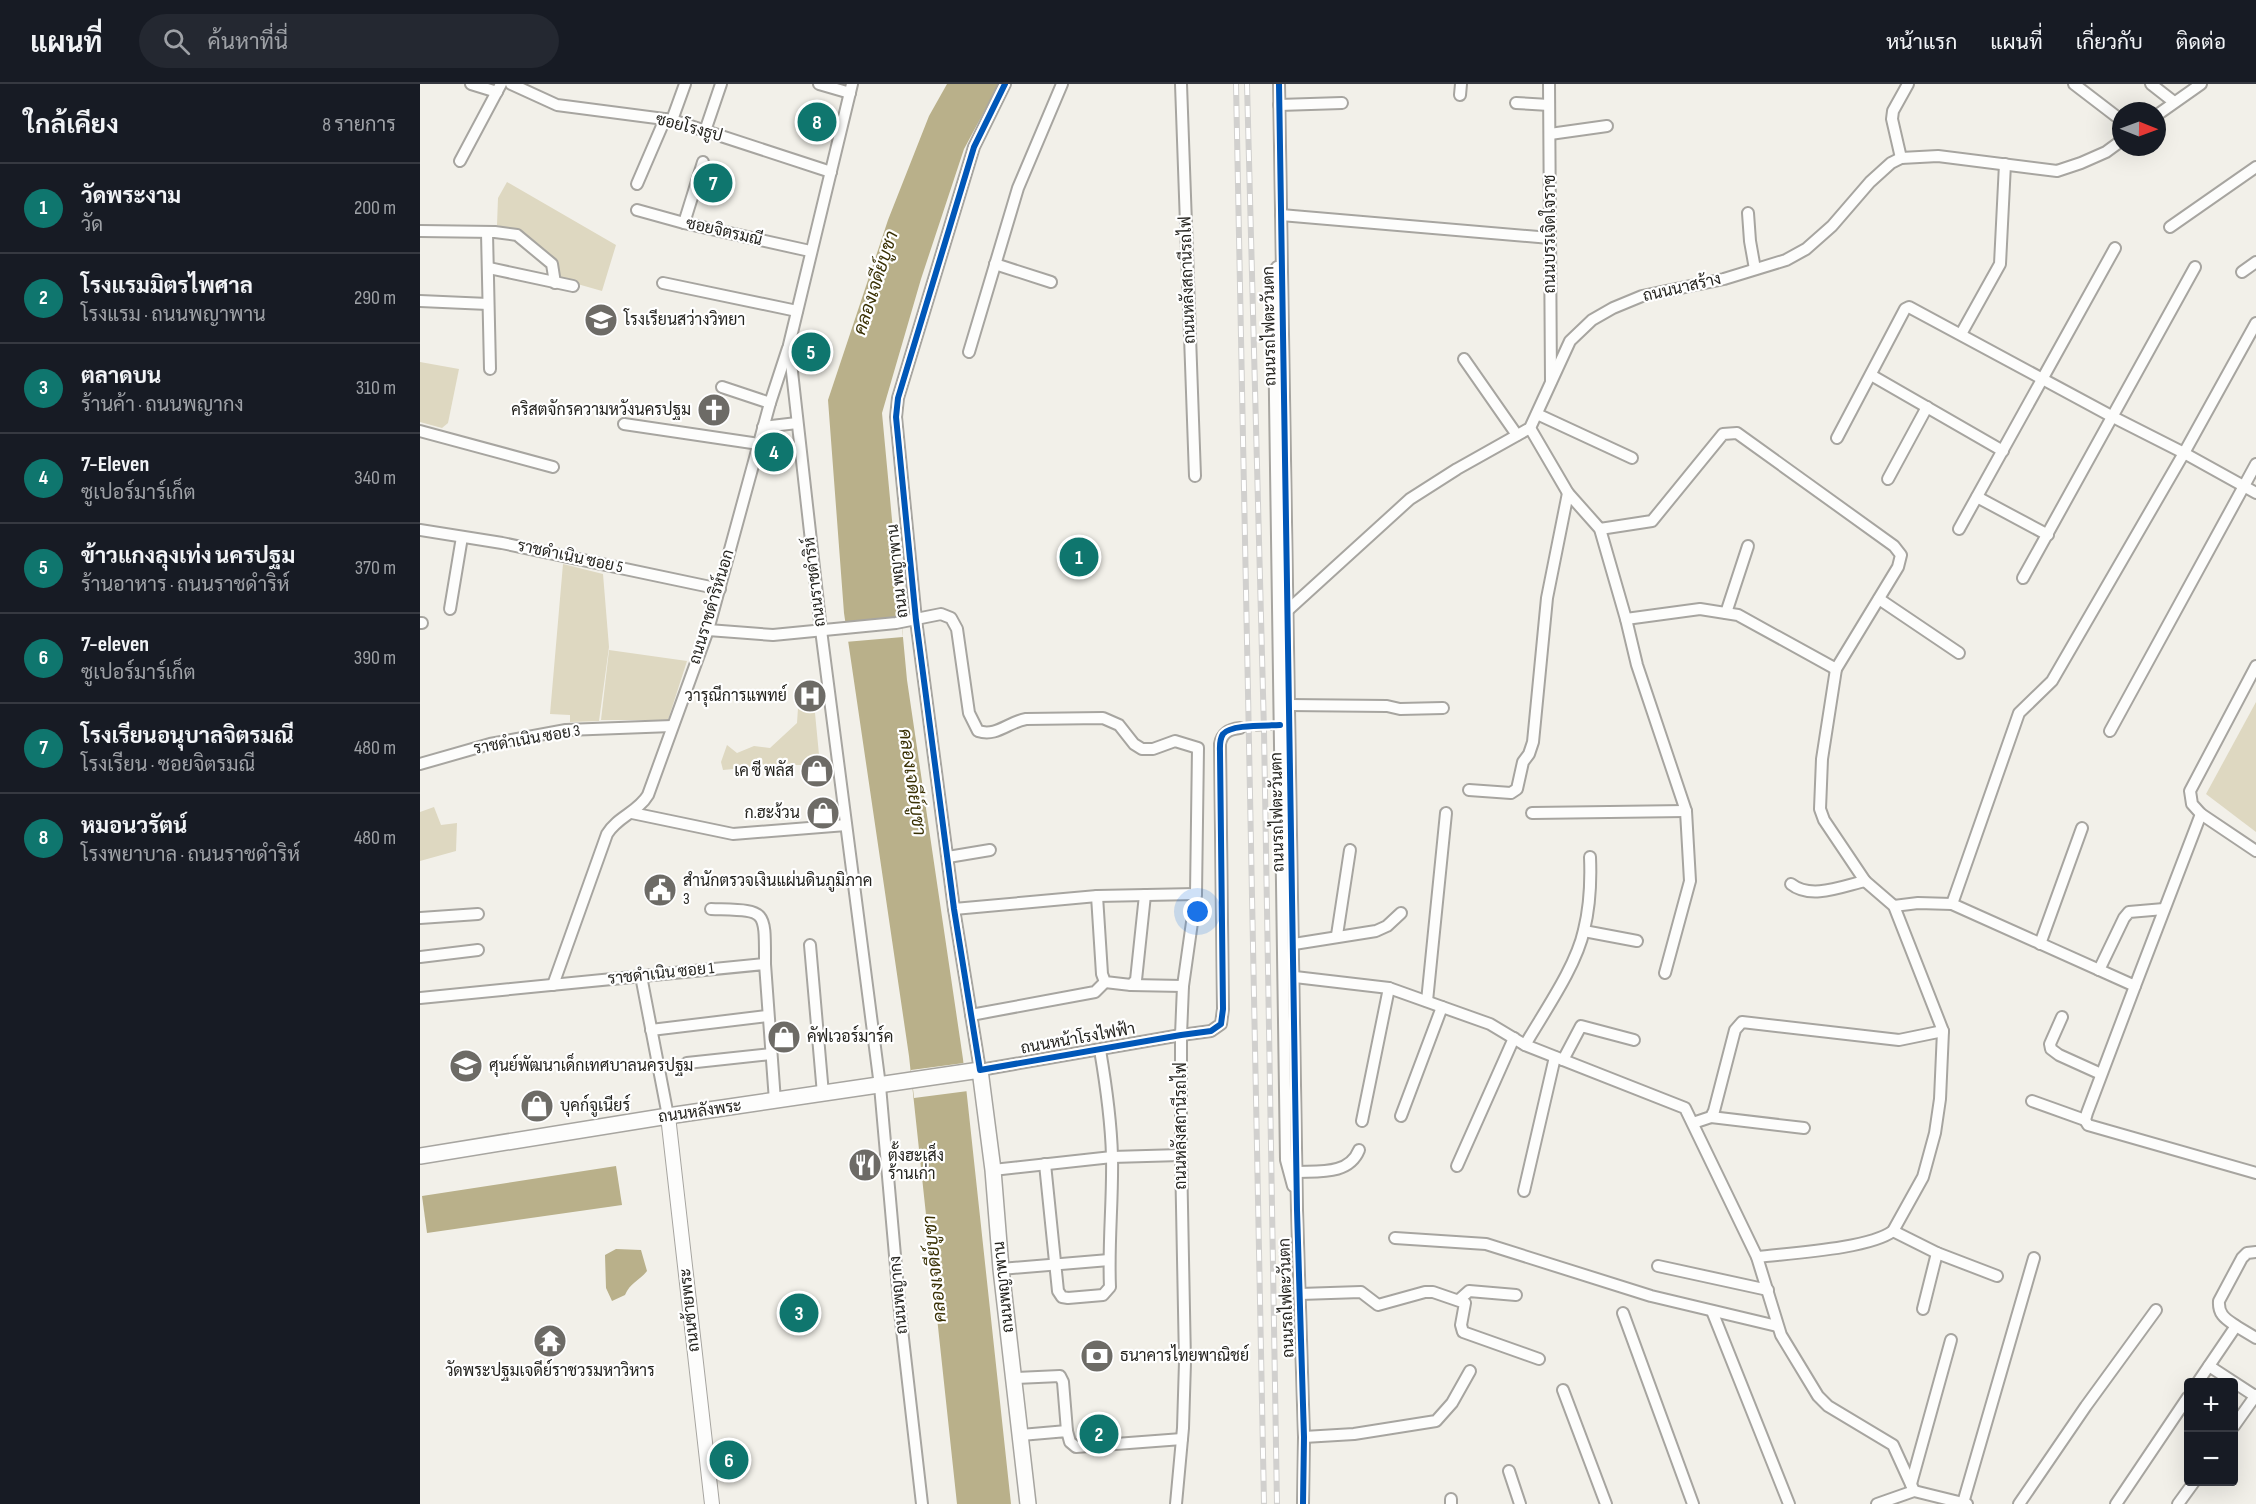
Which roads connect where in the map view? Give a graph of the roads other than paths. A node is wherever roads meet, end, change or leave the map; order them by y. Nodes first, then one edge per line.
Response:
1 (471, 84) edge
2 (511, 84) edge
3 (685, 84) edge
4 (721, 84) edge
5 (819, 84) edge
6 (1005, 84) edge
7 (1062, 84) edge
8 (1279, 84) edge
9 (1549, 84) edge
10 (1908, 84) edge
11 (2074, 84) edge
12 (2151, 84) edge
13 (2201, 84) edge
14 (1179, 85) edge
15 (499, 88) edge
16 (851, 89) edge
17 (2174, 102) junction
18 (1516, 103) dead end
19 (1342, 104) dead end
20 (1279, 105) junction
21 (1550, 105) junction
22 (2166, 108) edge
23 (2112, 113) edge
24 (668, 120) junction
25 (1607, 126) dead end
26 (705, 131) junction
27 (1550, 134) junction
28 (2112, 148) edge
29 (1900, 158) junction
30 (460, 161) dead end
31 (703, 162) dead end
32 (2005, 164) junction
33 (2256, 167) edge
34 (831, 172) junction
35 (637, 184) dead end
36 (637, 210) dead end
37 (1748, 213) dead end
38 (1281, 215) junction
39 (684, 223) junction
40 (2170, 227) dead end
41 (420, 231) edge
42 (488, 233) junction
43 (1282, 237) junction
44 (1550, 238) junction
45 (2115, 248) dead end
46 (810, 251) junction
47 (2256, 262) edge
48 (995, 264) junction
49 (2195, 267) dead end
50 (489, 268) junction
51 (1755, 269) junction
52 (2242, 272) dead end
53 (1051, 282) dead end
54 (555, 283) junction
55 (663, 283) dead end
56 (573, 286) dead end
57 (420, 301) edge
58 (488, 304) junction
59 (797, 311) junction
60 (2256, 323) edge
61 (1960, 334) junction
62 (789, 345) junction
63 (969, 352) dead end
64 (1464, 359) dead end
65 (490, 369) dead end
66 (1870, 375) junction
67 (2043, 379) junction
68 (1551, 385) junction
69 (722, 387) dead end
70 (770, 403) junction
71 (1927, 407) junction
72 (1537, 414) junction
73 (2113, 417) junction
74 (797, 423) junction
75 (624, 424) dead end
76 (763, 427) junction
77 (1530, 428) junction
78 (420, 431) edge
79 (1517, 435) junction
80 (1837, 438) dead end
81 (759, 444) junction
82 (2003, 451) junction
83 (2184, 453) junction
84 (1632, 458) dead end
85 (2256, 464) edge
86 (553, 467) dead end
87 (1195, 476) dead end
88 (1888, 479) dead end
89 (2244, 487) junction
90 (1568, 493) junction
91 (2256, 493) edge
92 (1977, 497) junction
93 (1600, 529) junction
94 (1959, 529) dead end
95 (420, 530) edge
96 (2048, 535) junction
97 (462, 537) junction
98 (1748, 546) dead end
99 (2023, 578) dead end
100 (720, 590) junction
101 (1879, 598) junction
102 (450, 609) dead end
103 (1288, 610) junction
104 (1726, 613) junction
105 (1626, 619) junction
106 (916, 620) junction
107 (708, 630) junction
108 (821, 630) junction
109 (1959, 653) dead end
110 (2256, 666) edge
111 (1836, 669) junction
112 (1289, 705) junction
113 (1443, 708) dead end
114 (672, 726) junction
115 (1240, 728) tunnel mouth
116 (2110, 731) dead end
117 (420, 764) edge
118 (1469, 790) dead end
119 (1686, 811) junction
120 (632, 813) junction
121 (1446, 813) dead end
122 (1532, 813) dead end
123 (2201, 813) junction
124 (846, 825) junction
125 (2082, 828) dead end
126 (990, 850) dead end
127 (1350, 850) dead end
128 (2256, 851) edge
129 (948, 857) junction
130 (1590, 857) dead end
131 (1865, 881) junction
132 (1791, 884) dead end
133 (1196, 894) junction
134 (1145, 895) junction
135 (1097, 896) junction
136 (1952, 904) junction
137 (1894, 906) junction
138 (711, 909) dead end
139 (954, 909) junction
140 (2164, 909) junction
141 (1401, 913) dead end
142 (478, 914) dead end
143 (420, 918) edge
144 (1584, 931) junction
145 (1337, 935) junction
146 (1637, 941) dead end
147 (1294, 944) junction
148 (2040, 944) junction
149 (810, 945) dead end
150 (478, 950) dead end
151 (420, 957) edge
152 (765, 964) junction
153 (2099, 970) junction
154 (1665, 973) dead end
155 (642, 976) junction
156 (1295, 977) junction
157 (1105, 982) junction
158 (553, 985) junction
159 (1131, 985) junction
160 (1183, 986) junction
161 (2135, 986) junction
162 (1389, 988) junction
163 (420, 998) edge
164 (1427, 1001) junction
165 (1442, 1007) junction
166 (971, 1015) junction
167 (767, 1016) junction
168 (2062, 1017) dead end
169 (651, 1030) junction
170 (1944, 1032) junction
171 (1181, 1035) junction
172 (1514, 1038) junction
173 (1634, 1040) dead end
174 (1525, 1045) junction
175 (1100, 1050) junction
176 (771, 1054) junction
177 (1559, 1059) junction
178 (687, 1063) dead end
179 (974, 1070) junction
180 (2101, 1074) junction
181 (880, 1086) junction
182 (823, 1094) junction
183 (775, 1101) junction
184 (2032, 1101) dead end
185 (668, 1116) junction
186 (1401, 1116) dead end
187 (1711, 1116) junction
188 (2085, 1120) junction
189 (1362, 1121) dead end
190 (1693, 1123) junction
191 (1804, 1128) dead end
192 (1359, 1150) dead end
193 (1181, 1155) junction
194 (420, 1156) edge
195 (1112, 1156) junction
196 (1045, 1164) junction
197 (1457, 1166) dead end
198 (993, 1170) junction
199 (1297, 1172) junction
200 (2256, 1173) edge
201 (1524, 1191) dead end
202 (1297, 1199) junction
203 (1893, 1231) junction
204 (1395, 1238) dead end
205 (2256, 1252) edge
206 (1937, 1253) junction
207 (1757, 1257) junction
208 (2034, 1258) dead end
209 (1109, 1260) junction
210 (1054, 1264) junction
211 (1658, 1266) dead end
212 (1001, 1269) junction
213 (1997, 1276) dead end
214 (1768, 1290) junction
215 (1300, 1294) junction
216 (1516, 1295) dead end
217 (1460, 1299) junction
218 (1923, 1310) dead end
219 (2156, 1310) dead end
220 (1712, 1311) junction
221 (1623, 1313) dead end
222 (1777, 1326) junction
223 (2236, 1326) junction
224 (2256, 1338) edge
225 (1951, 1340) dead end
226 (1539, 1359) dead end
227 (2210, 1366) junction
228 (1470, 1371) dead end
229 (1014, 1378) junction
230 (2202, 1378) edge
231 (1563, 1390) dead end
232 (2256, 1395) edge
233 (2184, 1403) edge
234 (2238, 1420) edge
235 (1067, 1431) junction
236 (1021, 1435) junction
237 (1304, 1437) junction
238 (1182, 1439) junction
239 (1509, 1471) dead end
240 (2191, 1486) edge
241 (1913, 1487) junction
242 (1965, 1503) edge
243 (712, 1504) edge
244 (922, 1504) edge
245 (1028, 1504) edge
246 (1176, 1504) edge
247 (1303, 1504) edge
248 (1521, 1504) edge
249 (1606, 1504) edge
250 (1693, 1504) edge
251 (1789, 1504) edge
252 (1877, 1504) edge
253 (2019, 1504) edge
254 (2116, 1504) edge
255 (2178, 1504) edge

1 - 15 street
2 - 24 street, ซอยโรงธูป
3 - 24 street
4 - 26 street
5 - 16 street
6 - 106 street, ถนน พญาพาน
7 - 48 street
8 - 20 street, ถนนรถไฟตะวันตก
9 - 21 street, ถนนบรรเจิดใจราช
10 - 29 street
11 - 23 street
12 - 17 street
13 - 17 street
14 - 87 street, ถนนหลังสถานีรถไฟ
15 - 30 street
16 - 34 street, ถนนราชดำริห์
17 - 22 street
18 - 21 street
19 - 20 street
20 - 38 street, ถนนรถไฟตะวันตก
21 - 27 street, ถนนบรรเจิดใจราช
24 - 26 street, ซอยโรงธูป
24 - 35 street
25 - 27 street
26 - 34 street, ซอยโรงธูป
27 - 44 street, ถนนบรรเจิดใจราช
28 - 32 street
29 - 32 street
29 - 51 street, ถนนนาสร้าง
31 - 39 street
32 - 61 street
33 - 40 street
34 - 46 street, ถนนราชดำริห์
36 - 39 street, ซอยจิตรมณี
37 - 51 street
38 - 43 street, ถนนรถไฟตะวันตก
38 - 44 street
39 - 46 street, ซอยจิตรมณี
41 - 42 street
42 - 50 street
42 - 54 street
43 - 103 street, ถนนรถไฟตะวันตก
43 - 202 street
44 - 68 street, ถนนบรรเจิดใจราช
45 - 67 street
46 - 59 street, ถนนราชดำริห์
47 - 52 street
48 - 53 street
48 - 63 street
49 - 73 street
50 - 54 street
50 - 58 street
51 - 68 street, ถนนนาสร้าง
54 - 56 street
55 - 59 street
57 - 58 street
58 - 65 street
59 - 62 street, ถนนราชดำริห์
60 - 83 street
61 - 66 street
61 - 67 street
62 - 70 street, ถนนราชดำริห์นอก
62 - 74 street, ถนนราชดำริห์
64 - 79 street
66 - 71 street
66 - 80 street
67 - 73 street
67 - 82 street
68 - 72 street, ถนนนาสร้าง
69 - 70 street
70 - 76 street, ถนนราชดำริห์นอก
71 - 82 street
71 - 88 street
72 - 77 street, ถนนนาสร้าง
72 - 84 street
73 - 83 street
73 - 96 street
74 - 76 street
74 - 108 street, ถนนราชดำริห์
75 - 81 street
76 - 81 street, ถนนราชดำริห์นอก
77 - 79 street
77 - 90 street
78 - 86 street
79 - 103 street
81 - 100 street, ถนนราชดำริห์นอก
82 - 92 street
83 - 89 street
83 - 136 street
85 - 89 street
89 - 91 street
89 - 116 street
90 - 93 street
90 - 118 street
92 - 94 street
92 - 96 street
93 - 101 street
93 - 105 street
95 - 97 street, ราชดำเนิน ซอย 5
96 - 99 street
97 - 100 street, ราชดำเนิน ซอย 5
97 - 102 street
98 - 104 street
100 - 107 street, ถนนราชดำริห์นอก
101 - 109 street
101 - 111 street
103 - 112 street, ถนนรถไฟตะวันตก
104 - 105 street
104 - 111 street
105 - 119 street
106 - 108 street
106 - 129 street, ถนน พญาพาน
106 - 133 street, ถนนหลังสถานีรถไฟ
107 - 108 street
107 - 114 street, ถนนราชดำริห์นอก
108 - 124 street, ถนนราชดำริห์
110 - 123 street
111 - 131 street
112 - 113 street
112 - 147 street, ถนนรถไฟตะวันตก
114 - 117 street, ราชดำเนิน ซอย 3
114 - 120 street, ถนนราชดำริห์นอก
115 - 171 street, ถนนหน้าโรงไฟฟ้า
119 - 122 street
119 - 154 street
120 - 124 street
120 - 158 street, ถนนราชดำริห์นอก
121 - 164 street
123 - 128 street
123 - 140 street
124 - 181 street, ถนนราชดำริห์
125 - 148 street
126 - 129 street
127 - 145 street
129 - 139 street, ถนน พญาพาน
130 - 144 street
131 - 132 street
131 - 137 street
133 - 134 street
133 - 160 street, ถนนหลังสถานีรถไฟ
134 - 135 street
134 - 159 street
135 - 139 street
135 - 157 street
136 - 137 street
136 - 148 street
137 - 170 street
138 - 152 street
139 - 166 street, ถนน พญาพาน
140 - 153 street
140 - 161 street
141 - 145 street
142 - 143 street
144 - 146 street
144 - 174 street
145 - 147 street
147 - 156 street, ถนนรถไฟตะวันตก
148 - 153 street
149 - 182 street
150 - 151 street
152 - 155 street, ราชดำเนิน ซอย 1
152 - 167 street
153 - 161 street
155 - 158 street, ราชดำเนิน ซอย 1
155 - 169 street
156 - 162 street
156 - 199 street, ถนนรถไฟตะวันตก
157 - 159 street
157 - 166 street
158 - 163 street, ราชดำเนิน ซอย 1
159 - 160 street
160 - 171 street, ถนนหลังสถานีรถไฟ
161 - 180 street
162 - 164 street
162 - 189 street
164 - 165 street
165 - 172 street
165 - 186 street
166 - 179 street, ถนน พญาพาน
167 - 169 street
167 - 176 street
168 - 180 street
169 - 185 street
170 - 187 street
170 - 203 street
171 - 175 street, ถนนหน้าโรงไฟฟ้า
171 - 193 street, ถนนหลังสถานีรถไฟ
172 - 174 street
172 - 197 street
173 - 177 street
174 - 177 street
175 - 179 street, ถนนหน้าโรงไฟฟ้า
175 - 195 street
176 - 178 street
176 - 183 street
177 - 190 street
177 - 201 street
179 - 181 main road, ถนนหลังพระ
179 - 198 main road, ถนนพญาพาน
180 - 188 street
181 - 182 main road, ถนนหลังพระ
181 - 244 street, ถนนพญากง
182 - 183 main road, ถนนหลังพระ
183 - 185 main road, ถนนหลังพระ
184 - 188 street
185 - 194 main road, ถนนหลังพระ
185 - 243 street, ถนนซ้ายพระ
187 - 190 street
187 - 191 street
188 - 200 street
190 - 207 street
192 - 199 street
193 - 195 street
193 - 238 street, ถนนหลังสถานีรถไฟ
195 - 196 street
195 - 209 street
196 - 198 street
196 - 210 street
198 - 212 main road, ถนนพญาพาน
199 - 202 street, ถนนรถไฟตะวันตก
202 - 215 street, ถนนรถไฟตะวันตก
203 - 206 street
203 - 207 street
204 - 220 street
205 - 223 street
206 - 213 street
206 - 218 street
207 - 214 street
208 - 242 street
209 - 210 street
209 - 210 street
210 - 212 street
211 - 214 street
212 - 229 main road, ถนนพญาพาน
214 - 222 street
215 - 217 street
215 - 237 street, ถนนรถไฟตะวันตก
216 - 217 street
217 - 226 street
219 - 253 street
220 - 222 street
220 - 251 street
221 - 250 street
222 - 241 street
223 - 224 street
223 - 227 street
225 - 241 street
227 - 230 street
227 - 232 street
228 - 237 street
229 - 235 street
229 - 236 main road, ถนนพญาพาน
231 - 249 street
232 - 234 street
233 - 254 street
235 - 236 street
235 - 238 street
236 - 245 main road, ถนนพญาพาน
237 - 247 street, ถนนรถไฟตะวันตก
238 - 246 street, ถนนหลังสถานีรถไฟ
239 - 248 street
240 - 255 street
241 - 242 street
241 - 252 street

